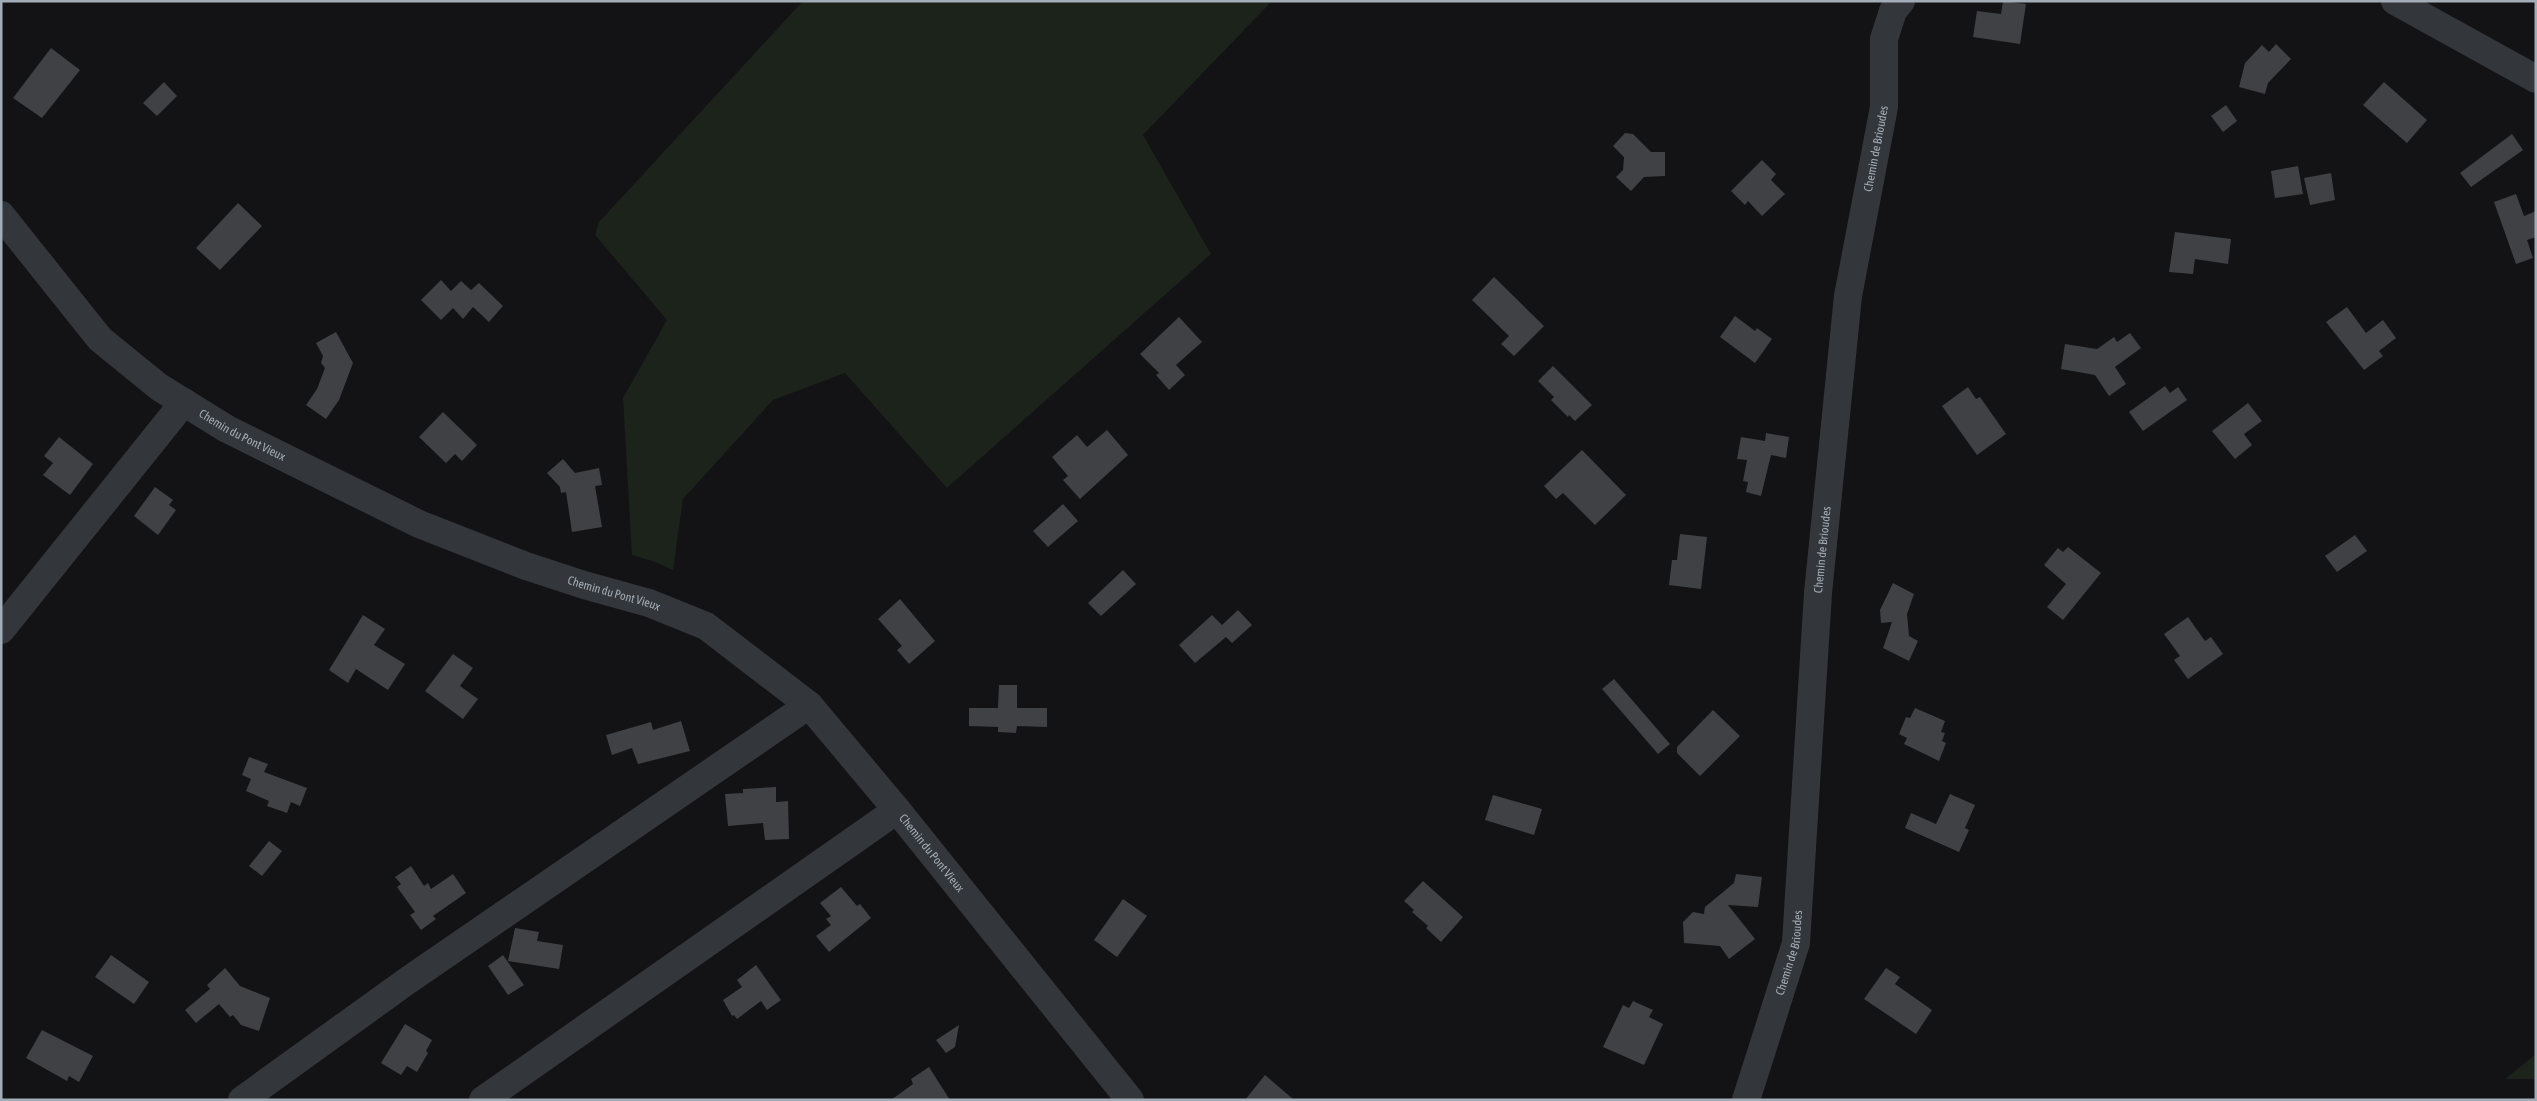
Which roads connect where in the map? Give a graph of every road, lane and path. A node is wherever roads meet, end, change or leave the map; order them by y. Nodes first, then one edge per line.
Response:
1 (1901, 1) edge
2 (2395, 1) edge
3 (2536, 79) edge
4 (1, 215) edge
5 (184, 402) junction
6 (1, 630) edge
7 (809, 705) junction
8 (897, 810) junction
9 (242, 1100) edge
10 (483, 1100) edge
11 (1130, 1100) edge
12 (1746, 1100) edge

1 - 12 street, Chemin de Brioudes
2 - 3 street
4 - 5 street, Chemin du Pont Vieux
5 - 6 street
5 - 7 street, Chemin du Pont Vieux
7 - 8 street, Chemin du Pont Vieux
7 - 9 street
8 - 10 street
8 - 11 street, Chemin du Pont Vieux

